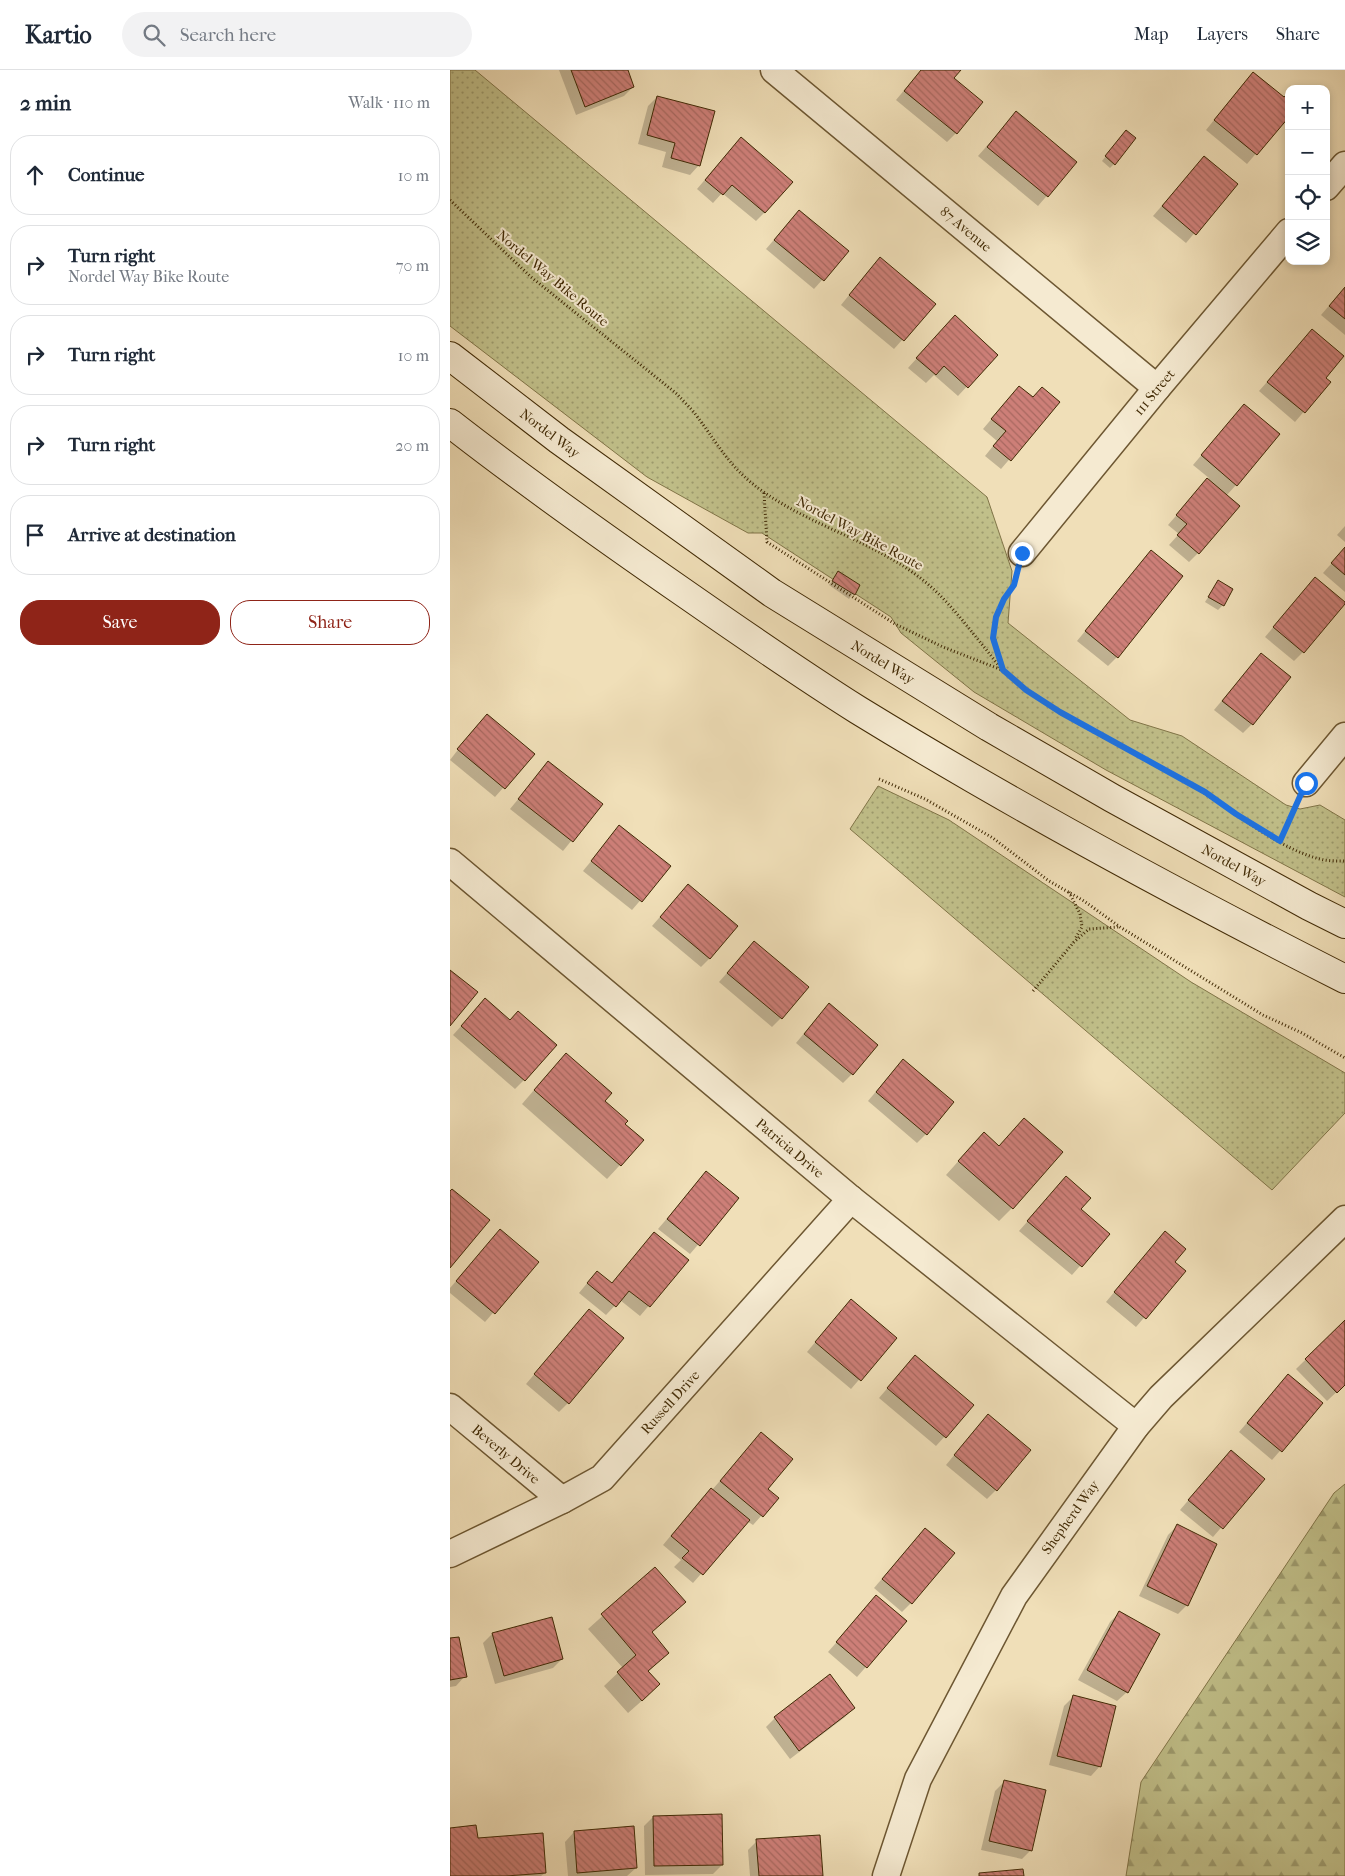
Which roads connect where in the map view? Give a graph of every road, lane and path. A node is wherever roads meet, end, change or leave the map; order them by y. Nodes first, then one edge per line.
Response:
1 (774, 70) edge
2 (1345, 165) edge
3 (1330, 183) edge
4 (450, 200) edge
5 (1285, 237) edge
6 (450, 356) edge
7 (1157, 388) junction
8 (450, 423) edge
9 (764, 493) junction
10 (1022, 553) joint
11 (1003, 670) junction
12 (1345, 736) edge
13 (879, 779) dead end
14 (1306, 783) joint
15 (1280, 841) junction
16 (1345, 861) edge
17 (450, 862) edge
18 (1069, 892) junction
19 (1345, 924) edge
20 (1120, 927) junction
21 (1074, 942) junction
22 (1345, 979) edge
23 (1034, 991) dead end
24 (1345, 1058) edge
25 (851, 1199) junction
26 (1345, 1219) edge
27 (450, 1407) edge
28 (1136, 1426) junction
29 (562, 1500) junction
30 (450, 1554) edge
31 (886, 1876) edge

1 - 7 street, 87 Avenue
2 - 3 street
4 - 9 path, Nordel Way Bike Route
5 - 7 street, 111 Street
6 - 19 main road, Nordel Way
7 - 10 street, 111 Street
8 - 22 main road
9 - 11 path, Nordel Way Bike Route
9 - 11 path
10 - 11 path
11 - 15 path, Nordel Way Bike Route
12 - 14 street
13 - 18 path
14 - 15 path
15 - 16 path, Nordel Way Bike Route
17 - 25 street, Patricia Drive
18 - 20 path
18 - 21 path
20 - 21 path
20 - 24 path
21 - 23 path
25 - 28 street, Patricia Drive
25 - 29 street, Russell Drive
26 - 28 street, Shepherd Way
27 - 29 street, Beverly Drive
28 - 31 street, Shepherd Way
29 - 30 street, Russell Drive

